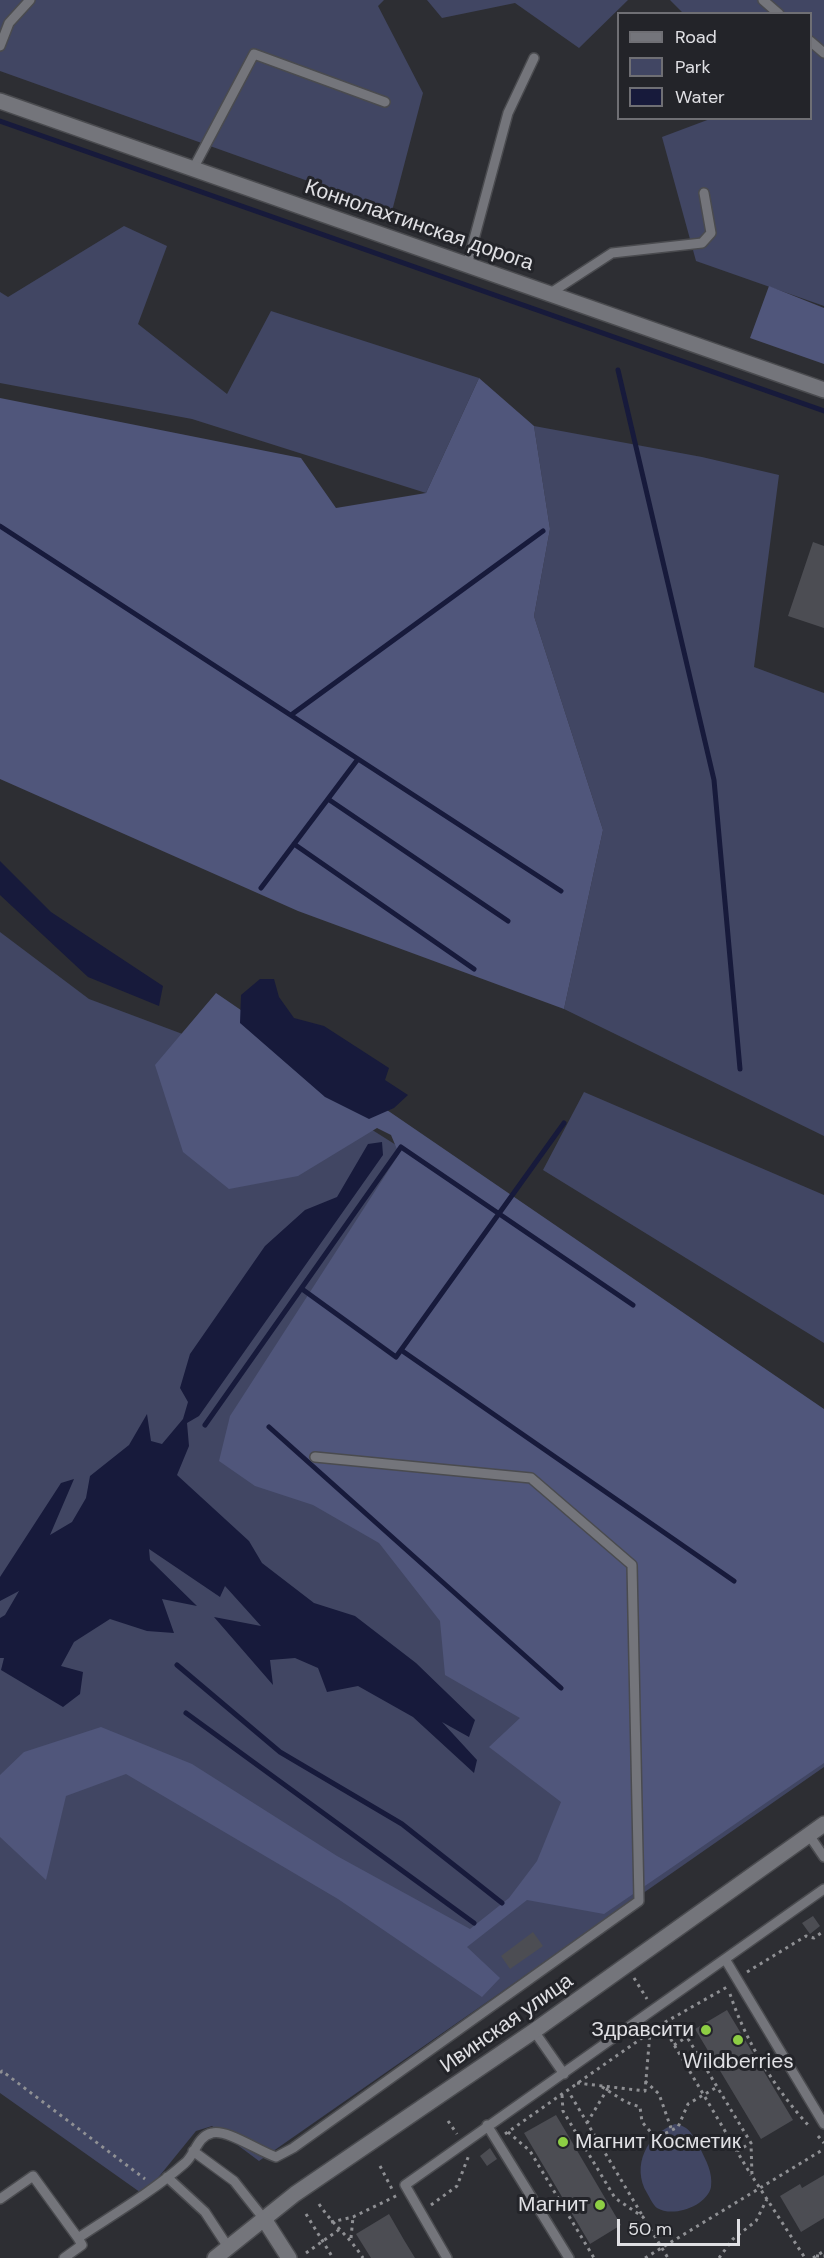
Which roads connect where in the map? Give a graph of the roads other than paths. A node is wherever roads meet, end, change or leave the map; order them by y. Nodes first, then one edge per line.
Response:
1 (30, 0) edge
2 (763, 0) edge
3 (777, 12) edge
4 (812, 43) edge
5 (0, 46) edge
6 (824, 52) edge
7 (534, 58) dead end
8 (0, 101) edge
9 (386, 102) dead end
10 (193, 169) junction
11 (704, 193) dead end
12 (467, 265) junction
13 (549, 294) junction
14 (824, 390) edge
15 (315, 1457) dead end
16 (824, 1824) edge
17 (809, 1835) junction
18 (824, 1857) edge
19 (824, 1889) edge
20 (725, 1959) junction
21 (534, 2031) junction
22 (567, 2072) junction
23 (824, 2124) edge
24 (487, 2126) junction
25 (193, 2151) junction
26 (167, 2177) junction
27 (0, 2199) edge
28 (264, 2219) junction
29 (78, 2238) junction
30 (231, 2253) edge
31 (64, 2258) edge
32 (215, 2258) edge
33 (289, 2258) edge
34 (447, 2258) edge
35 (569, 2258) edge

1 - 5 lane
2 - 3 lane
4 - 6 lane
7 - 12 lane
8 - 10 main road, Коннолахтинская дорога
9 - 10 lane
10 - 12 main road, Коннолахтинская дорога
11 - 13 lane
12 - 13 main road, Коннолахтинская дорога
13 - 14 main road, Коннолахтинская дорога
15 - 25 lane
16 - 17 main road, Ивинская улица
17 - 18 lane
17 - 21 main road, Ивинская улица
19 - 20 lane
20 - 22 lane
20 - 23 lane
21 - 22 lane
21 - 28 main road, Ивинская улица
22 - 24 lane
24 - 34 lane
24 - 35 lane
25 - 26 lane
25 - 28 lane
26 - 29 lane
26 - 30 lane
27 - 29 lane
28 - 30 main road, Ивинская улица
28 - 33 main road
29 - 31 lane
30 - 32 main road, Ивинская улица

